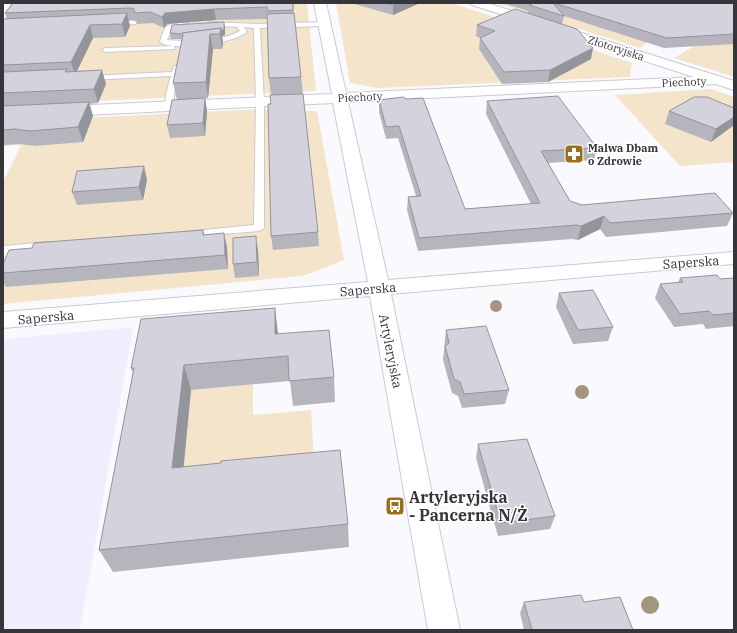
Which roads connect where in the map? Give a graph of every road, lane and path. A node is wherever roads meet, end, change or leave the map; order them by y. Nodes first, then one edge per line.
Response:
1 (320, 3) edge
2 (476, 3) edge
3 (134, 23) edge
4 (104, 24) edge
5 (324, 24) junction
6 (239, 25) junction
7 (257, 26) junction
8 (105, 50) dead end
9 (176, 74) junction
10 (82, 78) edge
11 (717, 80) junction
12 (734, 86) edge
13 (339, 98) junction
14 (260, 101) junction
15 (169, 106) junction
16 (3, 114) edge
17 (180, 234) edge
18 (55, 244) edge
19 (734, 258) edge
20 (3, 260) edge
21 (379, 288) junction
22 (3, 320) edge
23 (444, 630) edge

1 - 5 street, Artyleryjska
2 - 11 street, Złotoryjska
3 - 4 lane
5 - 7 lane
5 - 13 street, Artyleryjska
6 - 6 lane
6 - 7 lane
7 - 14 lane
8 - 9 lane
9 - 10 lane
9 - 15 lane
11 - 12 street, Złotoryjska
11 - 13 street, Piechoty
13 - 14 street, Piechoty
13 - 21 street, Artyleryjska
14 - 15 street, Piechoty
14 - 17 lane
15 - 16 street, Piechoty
18 - 20 lane
19 - 21 street, Saperska
21 - 22 street, Saperska
21 - 23 street, Artyleryjska

